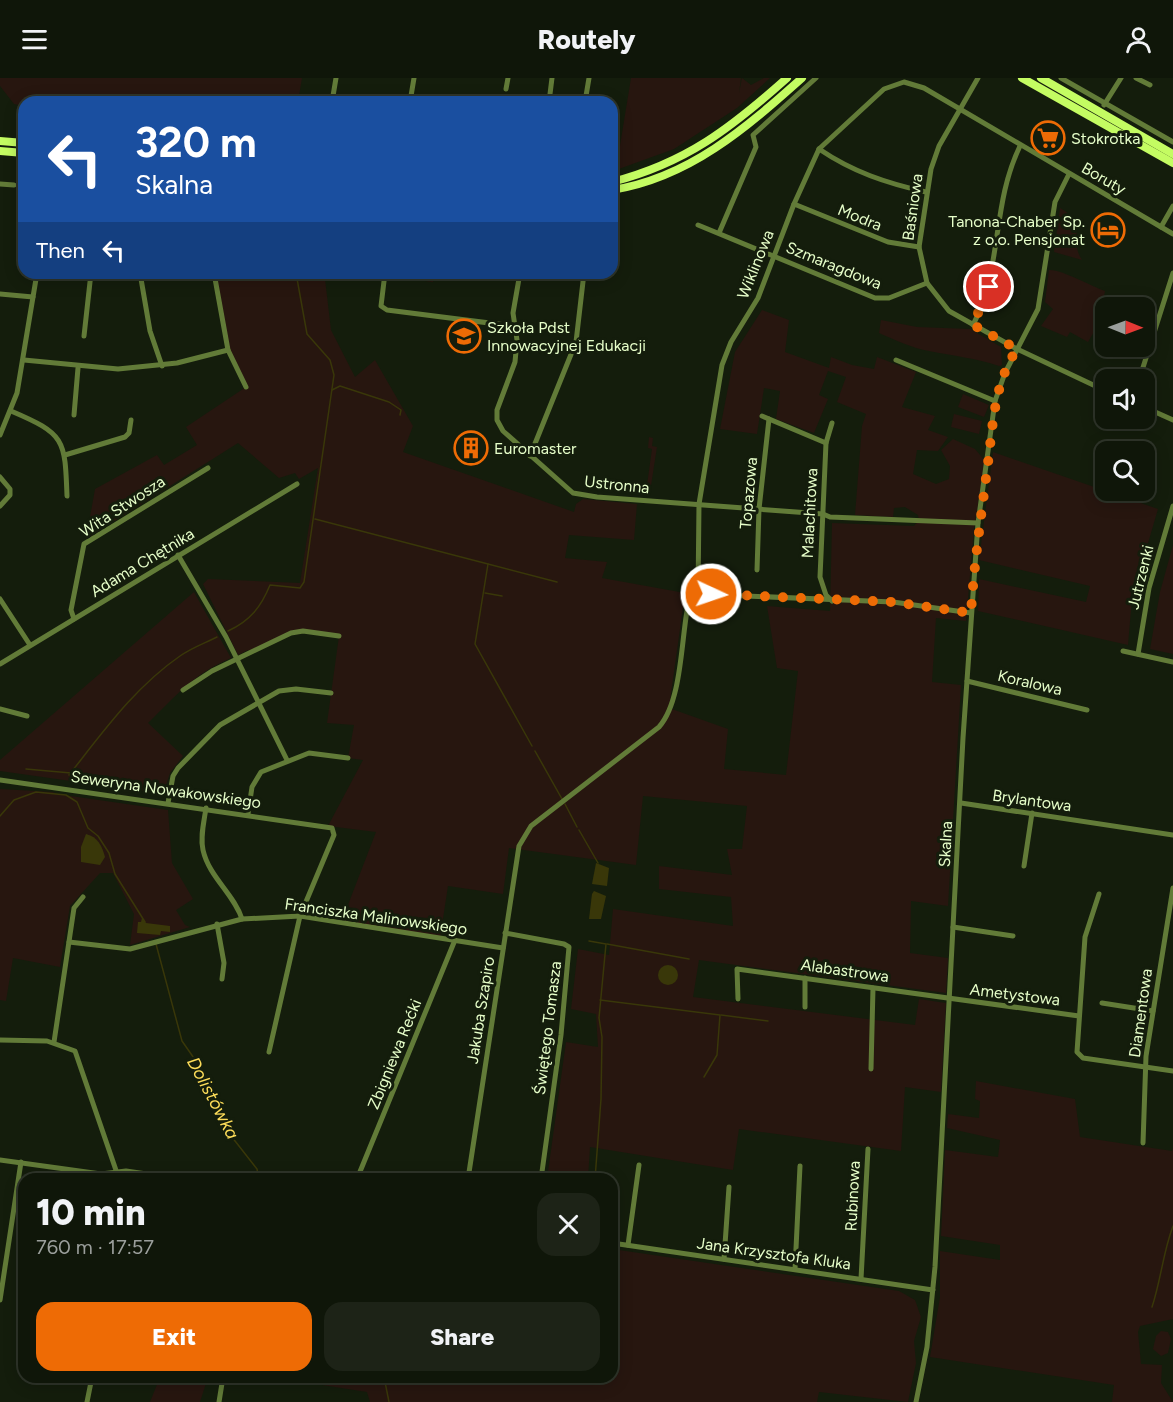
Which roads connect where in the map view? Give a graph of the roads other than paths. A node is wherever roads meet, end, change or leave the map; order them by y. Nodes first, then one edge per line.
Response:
1 (336, 78) edge
2 (414, 78) edge
3 (508, 78) edge
4 (552, 78) edge
5 (589, 78) edge
6 (787, 78) edge
7 (802, 78) edge
8 (816, 78) edge
9 (978, 78) edge
10 (1041, 78) edge
11 (1061, 78) edge
12 (1120, 78) edge
13 (1136, 78) edge
14 (1027, 79) edge
15 (1150, 85) dead end
16 (506, 89) dead end
17 (333, 96) edge
18 (411, 96) edge
19 (550, 96) edge
20 (586, 96) edge
21 (1104, 104) junction
22 (959, 109) junction
23 (1100, 112) junction
24 (0, 141) edge
25 (18, 142) edge
26 (1173, 142) edge
27 (1020, 146) junction
28 (819, 149) junction
29 (0, 151) edge
30 (18, 152) edge
31 (1173, 154) edge
32 (1173, 163) edge
33 (1069, 174) junction
34 (618, 180) edge
35 (0, 184) edge
36 (14, 185) dead end
37 (618, 188) edge
38 (926, 192) junction
39 (794, 204) junction
40 (1173, 206) edge
41 (698, 225) dead end
42 (1161, 227) junction
43 (719, 233) junction
44 (1173, 234) edge
45 (919, 247) junction
46 (774, 255) junction
47 (1173, 273) edge
48 (36, 279) edge
49 (90, 279) edge
50 (141, 279) edge
51 (215, 279) edge
52 (384, 279) edge
53 (519, 279) edge
54 (583, 279) edge
55 (927, 283) junction
56 (0, 294) edge
57 (33, 297) junction
58 (973, 325) junction
59 (513, 326) junction
60 (84, 336) dead end
61 (1017, 349) junction
62 (228, 350) junction
63 (24, 360) junction
64 (896, 360) dead end
65 (162, 366) junction
66 (78, 368) junction
67 (1142, 369) edge
68 (1095, 386) edge
69 (246, 387) dead end
70 (995, 401) junction
71 (11, 411) junction
72 (1155, 412) edge
73 (74, 415) dead end
74 (762, 416) dead end
75 (769, 419) junction
76 (131, 420) dead end
77 (1173, 420) edge
78 (832, 423) dead end
79 (0, 435) edge
80 (826, 443) junction
81 (65, 455) junction
82 (530, 456) junction
83 (208, 468) dead end
84 (0, 477) edge
85 (297, 484) dead end
86 (67, 496) dead end
87 (699, 504) junction
88 (0, 506) edge
89 (1173, 506) edge
90 (759, 509) junction
91 (823, 514) junction
92 (978, 523) junction
93 (178, 555) junction
94 (757, 570) dead end
95 (698, 594) junction
96 (0, 599) edge
97 (832, 601) junction
98 (971, 613) junction
99 (74, 619) junction
100 (339, 636) dead end
101 (30, 645) junction
102 (1123, 651) dead end
103 (1138, 654) junction
104 (237, 660) junction
105 (1173, 662) edge
106 (0, 664) edge
107 (967, 681) junction
108 (183, 690) dead end
109 (332, 693) dead end
110 (258, 703) junction
111 (0, 709) edge
112 (1087, 710) dead end
113 (27, 716) dead end
114 (348, 758) dead end
115 (287, 760) junction
116 (0, 780) edge
117 (168, 803) junction
118 (961, 803) junction
119 (206, 808) junction
120 (1032, 813) junction
121 (248, 814) junction
122 (1173, 835) edge
123 (1024, 866) dead end
124 (1173, 888) edge
125 (1099, 894) dead end
126 (83, 897) dead end
127 (300, 916) junction
128 (242, 919) junction
129 (217, 924) junction
130 (953, 927) junction
131 (505, 933) junction
132 (1013, 936) dead end
133 (455, 940) junction
134 (69, 942) junction
135 (503, 948) junction
136 (805, 978) junction
137 (222, 979) dead end
138 (873, 988) junction
139 (738, 999) dead end
140 (949, 1000) junction
141 (1102, 1004) dead end
142 (805, 1007) dead end
143 (1153, 1011) junction
144 (1079, 1016) junction
145 (0, 1040) edge
146 (54, 1042) junction
147 (269, 1052) dead end
148 (1145, 1067) junction
149 (871, 1069) dead end
150 (1173, 1071) edge
151 (1143, 1143) dead end
152 (868, 1149) dead end
153 (0, 1160) edge
154 (21, 1162) junction
155 (639, 1166) dead end
156 (800, 1166) dead end
157 (117, 1171) junction
158 (19, 1173) edge
159 (94, 1173) edge
160 (106, 1173) edge
161 (133, 1173) edge
162 (359, 1173) edge
163 (469, 1173) edge
164 (542, 1173) edge
165 (18, 1182) edge
166 (729, 1187) dead end
167 (618, 1244) edge
168 (628, 1245) junction
169 (724, 1259) junction
170 (795, 1269) junction
171 (861, 1279) junction
172 (933, 1290) junction
173 (0, 1300) edge
174 (91, 1383) edge
175 (222, 1383) edge
176 (87, 1402) edge
177 (219, 1402) edge
178 (916, 1402) edge

1 - 17 street
2 - 18 street
3 - 16 street
4 - 19 street
5 - 20 street
6 - 34 main road
7 - 37 main road
8 - 43 street
9 - 22 street, Baśniowa
10 - 23 main road
11 - 21 street
12 - 21 street
13 - 15 street
14 - 32 main road
21 - 23 street
21 - 26 street
22 - 27 street, Boruty
22 - 28 street, Wiklinowa
22 - 38 street, Baśniowa
23 - 31 main road
24 - 25 main road
27 - 33 street, Boruty
27 - 58 street
28 - 38 street
28 - 39 street, Wiklinowa
29 - 30 main road
33 - 42 street, Boruty
33 - 61 street, Skalna
35 - 36 street
38 - 45 street, Baśniowa
39 - 45 street, Modra
39 - 46 street, Wiklinowa
40 - 42 street
41 - 43 street, Szmaragdowa
42 - 44 street, Boruty
43 - 46 street, Szmaragdowa
45 - 55 street, Baśniowa
46 - 55 street, Szmaragdowa
46 - 87 street, Wiklinowa
47 - 67 street
48 - 57 street
49 - 60 street
50 - 65 street
51 - 62 street
52 - 59 street
53 - 59 street, Ustronna
54 - 82 street
55 - 58 street, Baśniowa
56 - 57 street
57 - 63 street
58 - 61 street, Baśniowa
59 - 82 street, Ustronna
61 - 68 street, Baśniowa
61 - 70 street, Skalna
62 - 65 street
62 - 69 street
63 - 66 street
63 - 71 street
64 - 70 street
65 - 66 street
66 - 73 street
70 - 92 street, Skalna
71 - 79 street
71 - 81 street
72 - 77 street
74 - 75 street
75 - 80 street
75 - 90 street, Topazowa
76 - 81 street
78 - 80 street, Malachitowa
80 - 91 street, Malachitowa
81 - 86 street
82 - 87 street, Ustronna
83 - 99 street, Wita Stwosza
84 - 88 street
85 - 93 street, Adama Chętnika
87 - 90 street, Ustronna
87 - 95 street, Wiklinowa
89 - 103 street, Jutrzenki
90 - 91 street, Ustronna
90 - 94 street, Topazowa
91 - 92 street, Ustronna
91 - 97 street, Malachitowa
92 - 98 street, Skalna
93 - 99 street, Adama Chętnika
93 - 104 street
95 - 97 street
95 - 131 street, Jakuba Szapiro
96 - 101 street
97 - 98 street
98 - 107 street, Skalna
99 - 101 street, Adama Chętnika
100 - 104 street
101 - 106 street, Adama Chętnika
102 - 103 street
103 - 105 street
104 - 108 street
104 - 110 street
107 - 112 street, Koralowa
107 - 118 street, Skalna
109 - 110 street
110 - 115 street
110 - 117 street
111 - 113 street
114 - 115 street
115 - 121 street
116 - 117 street, Seweryna Nowakowskiego
117 - 119 street, Seweryna Nowakowskiego
118 - 120 street, Brylantowa
118 - 130 street, Skalna
119 - 121 street, Seweryna Nowakowskiego
119 - 128 street
120 - 122 street, Brylantowa
120 - 123 street
121 - 127 street, Seweryna Nowakowskiego
124 - 143 street, Diamentowa
125 - 144 street
126 - 134 street
127 - 128 street, Franciszka Malinowskiego
127 - 133 street, Franciszka Malinowskiego
127 - 147 street
128 - 129 street, Franciszka Malinowskiego
129 - 134 street, Franciszka Malinowskiego
129 - 137 street
130 - 132 street
130 - 140 street, Skalna
131 - 135 street, Jakuba Szapiro
131 - 164 street, Świętego Tomasza
133 - 135 street, Franciszka Malinowskiego
133 - 162 street, Zbigniewa Rećki
134 - 146 street
135 - 163 street, Jakuba Szapiro
136 - 138 street, Alabastrowa
136 - 139 street, Alabastrowa
136 - 142 street
138 - 140 street, Alabastrowa
138 - 149 street
140 - 144 street, Ametystowa
140 - 172 street, Skalna
141 - 143 street
143 - 148 street, Diamentowa
144 - 148 street
145 - 146 street
146 - 157 street
148 - 150 street
148 - 151 street, Diamentowa
152 - 171 street, Rubinowa
153 - 154 street
154 - 158 street
154 - 159 street
155 - 168 street
156 - 170 street
157 - 160 street
157 - 161 street
165 - 173 street
166 - 169 street
167 - 168 street, Jana Krzysztofa Kluka
168 - 169 street, Jana Krzysztofa Kluka
169 - 170 street, Jana Krzysztofa Kluka
170 - 171 street, Jana Krzysztofa Kluka
171 - 172 street, Jana Krzysztofa Kluka
172 - 178 street, Skalna
174 - 176 street
175 - 177 street

